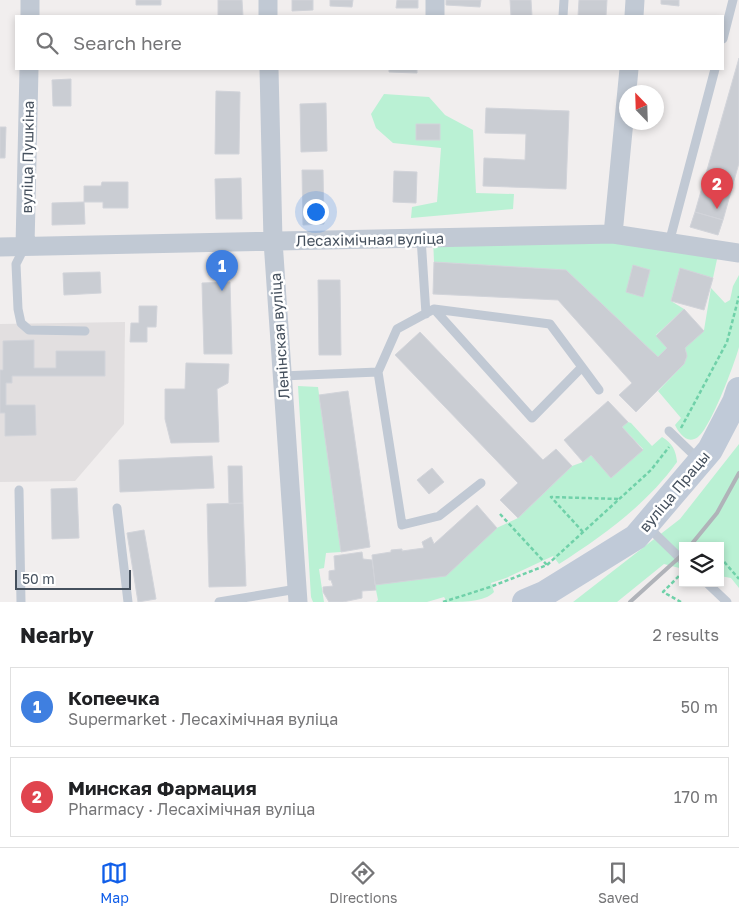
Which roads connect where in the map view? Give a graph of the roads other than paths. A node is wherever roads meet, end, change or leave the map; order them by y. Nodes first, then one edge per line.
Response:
1 (30, 0) edge
2 (268, 0) edge
3 (435, 0) edge
4 (564, 0) edge
5 (635, 0) edge
6 (733, 0) edge
7 (30, 15) edge
8 (268, 15) edge
9 (435, 15) edge
10 (563, 15) edge
11 (634, 15) edge
12 (724, 35) edge
13 (29, 70) edge
14 (269, 70) edge
15 (628, 70) edge
16 (715, 70) edge
17 (613, 234) junction
18 (421, 238) junction
19 (273, 241) junction
20 (669, 243) junction
21 (25, 246) junction
22 (0, 247) edge
23 (739, 253) edge
24 (430, 311) junction
25 (85, 331) dead end
26 (582, 366) junction
27 (378, 372) junction
28 (282, 376) junction
29 (600, 390) dead end
30 (739, 390) edge
31 (669, 431) dead end
32 (700, 461) junction
33 (481, 483) dead end
34 (19, 490) dead end
35 (117, 508) dead end
36 (641, 531) junction
37 (679, 558) edge
38 (712, 587) edge
39 (298, 595) edge
40 (21, 602) edge
41 (128, 602) edge
42 (219, 602) edge
43 (525, 602) edge
44 (727, 602) edge

1 - 7 street
2 - 8 street
3 - 9 street
4 - 10 lane
5 - 11 street
6 - 12 lane
13 - 21 street, вуліца Пушкіна
14 - 19 street, Ленінская вуліца
15 - 17 street
16 - 20 lane
17 - 18 street, Лесахімічная вуліца
17 - 20 street, Лесахімічная вуліца
18 - 19 street, Лесахімічная вуліца
18 - 24 lane
19 - 21 street, Лесахімічная вуліца
19 - 28 street, Ленінская вуліца
20 - 23 street, Лесахімічная вуліца
21 - 22 street, Лесахімічная вуліца
21 - 25 lane
24 - 26 lane
24 - 26 lane
24 - 27 lane
26 - 29 lane
27 - 28 lane
27 - 33 lane
28 - 39 street, Ленінская вуліца
30 - 32 main road, вуліца Працы
31 - 32 lane
32 - 36 main road, вуліца Працы
34 - 40 lane
35 - 41 lane
36 - 37 lane
36 - 43 main road, вуліца Працы
38 - 44 lane
39 - 42 lane

